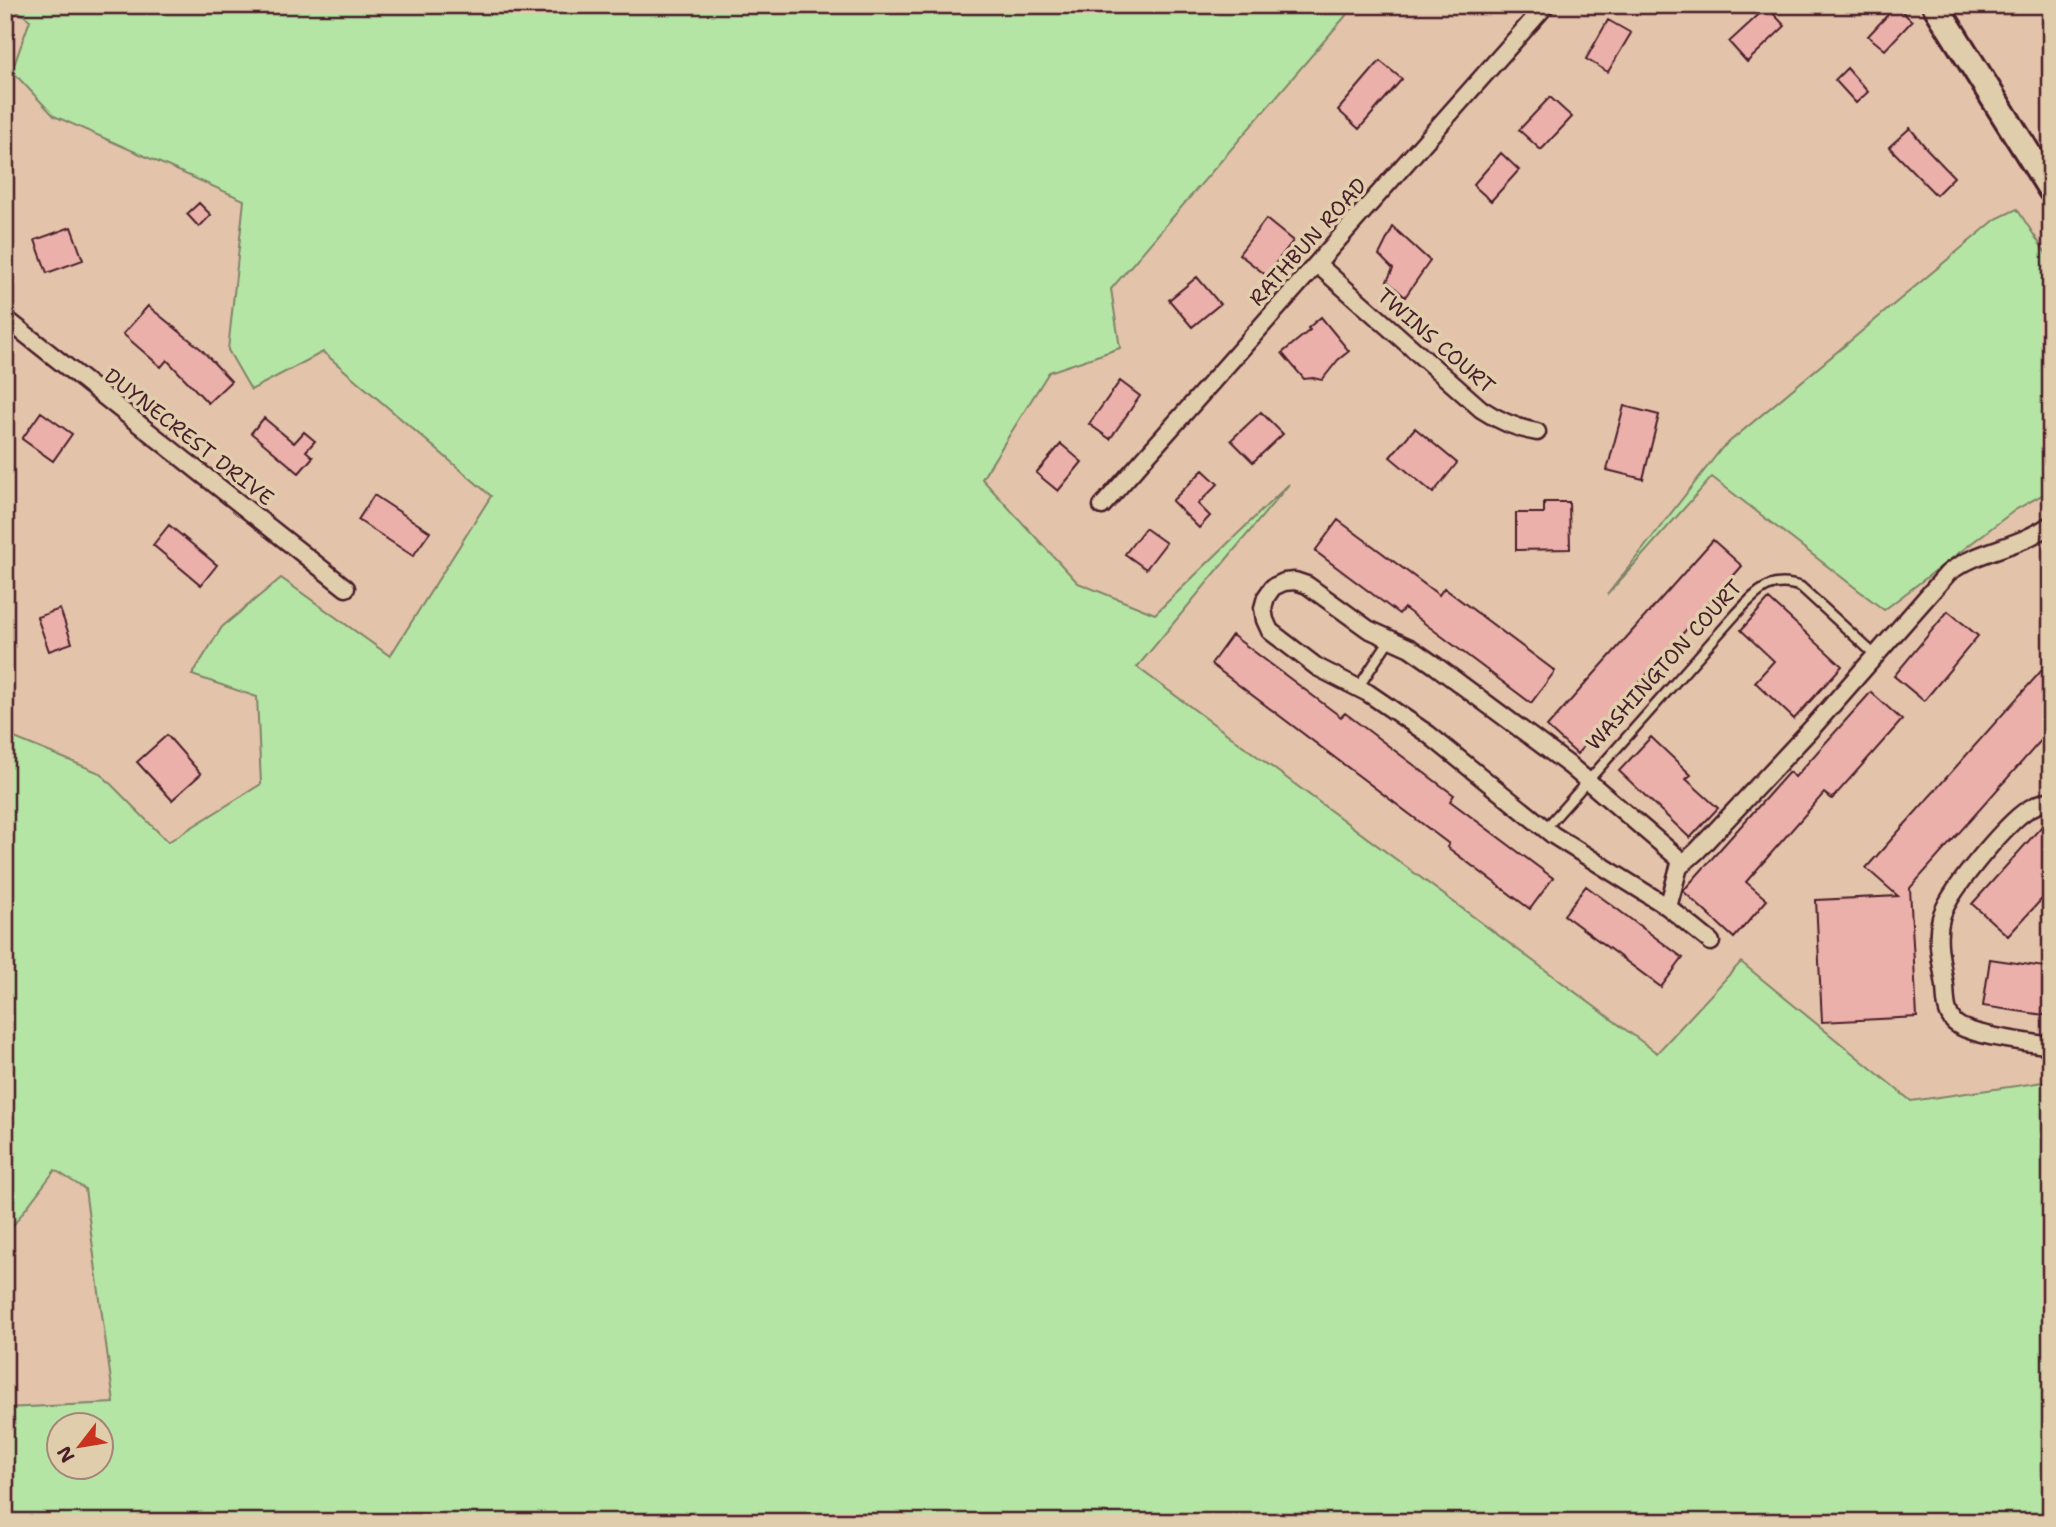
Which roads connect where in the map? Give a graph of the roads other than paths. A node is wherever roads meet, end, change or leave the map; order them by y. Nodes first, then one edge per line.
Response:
1 (1546, 5) edge
2 (1935, 5) edge
3 (2051, 190) edge
4 (1317, 264) junction
5 (5, 318) edge
6 (1537, 432) dead end
7 (1102, 506) dead end
8 (2051, 524) edge
9 (346, 588) dead end
10 (1390, 639) junction
11 (1874, 654) junction
12 (1358, 688) junction
13 (1587, 781) junction
14 (2051, 800) edge
15 (1545, 829) junction
16 (1684, 863) junction
17 (1668, 907) junction
18 (1711, 942) dead end
19 (2051, 1046) edge

1 - 4 street, RATHBUN ROAD
2 - 3 main road
4 - 6 street, TWINS COURT
4 - 7 street, RATHBUN ROAD
5 - 9 street, DUYNECREST DRIVE
8 - 11 street
10 - 12 lane
10 - 12 street, WASHINGTON COURT
10 - 13 street, WASHINGTON COURT
11 - 13 lane, WASHINGTON COURT
11 - 16 street
12 - 15 street, WASHINGTON COURT
13 - 15 lane, WASHINGTON COURT
13 - 16 street, WASHINGTON COURT
14 - 19 street
15 - 17 street, WASHINGTON COURT
16 - 17 street
17 - 18 street, WASHINGTON COURT

